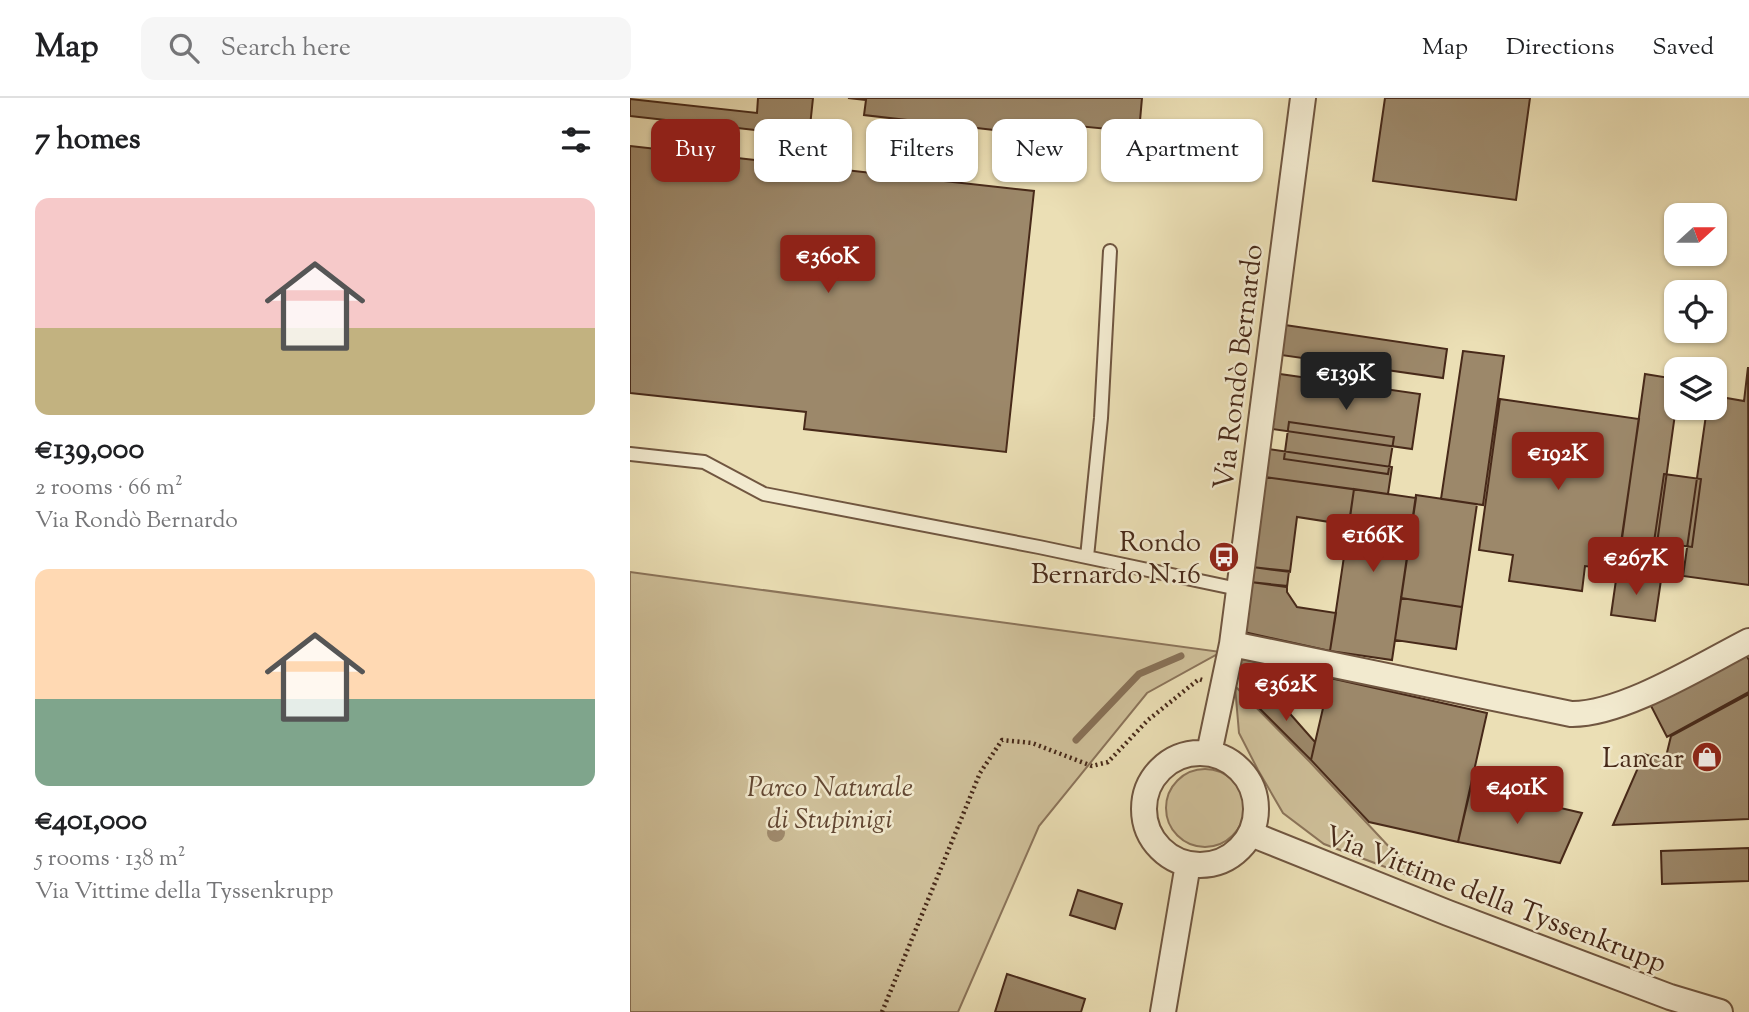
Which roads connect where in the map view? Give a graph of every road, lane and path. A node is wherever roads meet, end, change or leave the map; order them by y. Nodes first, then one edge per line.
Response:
1 (1303, 98) edge
2 (1110, 251) dead end
3 (630, 454) edge
4 (1087, 557) junction
5 (1238, 589) junction
6 (1749, 641) edge
7 (1232, 644) junction
8 (1223, 685) junction
9 (1209, 753) junction
10 (1251, 834) junction
11 (1188, 864) junction
12 (882, 1012) edge
13 (1163, 1012) edge
14 (1720, 1012) edge

1 - 5 street, Via Rondò Bernardo
2 - 4 lane
3 - 4 lane
4 - 5 lane
5 - 7 street, Via Rondò Bernardo
6 - 7 street
7 - 8 street, Via Rondò Bernardo
8 - 9 street, Via Rondò Bernardo
8 - 12 path
9 - 10 street
9 - 11 street
10 - 11 street
10 - 14 street, Via Vittime della Tyssenkrupp
11 - 13 street

